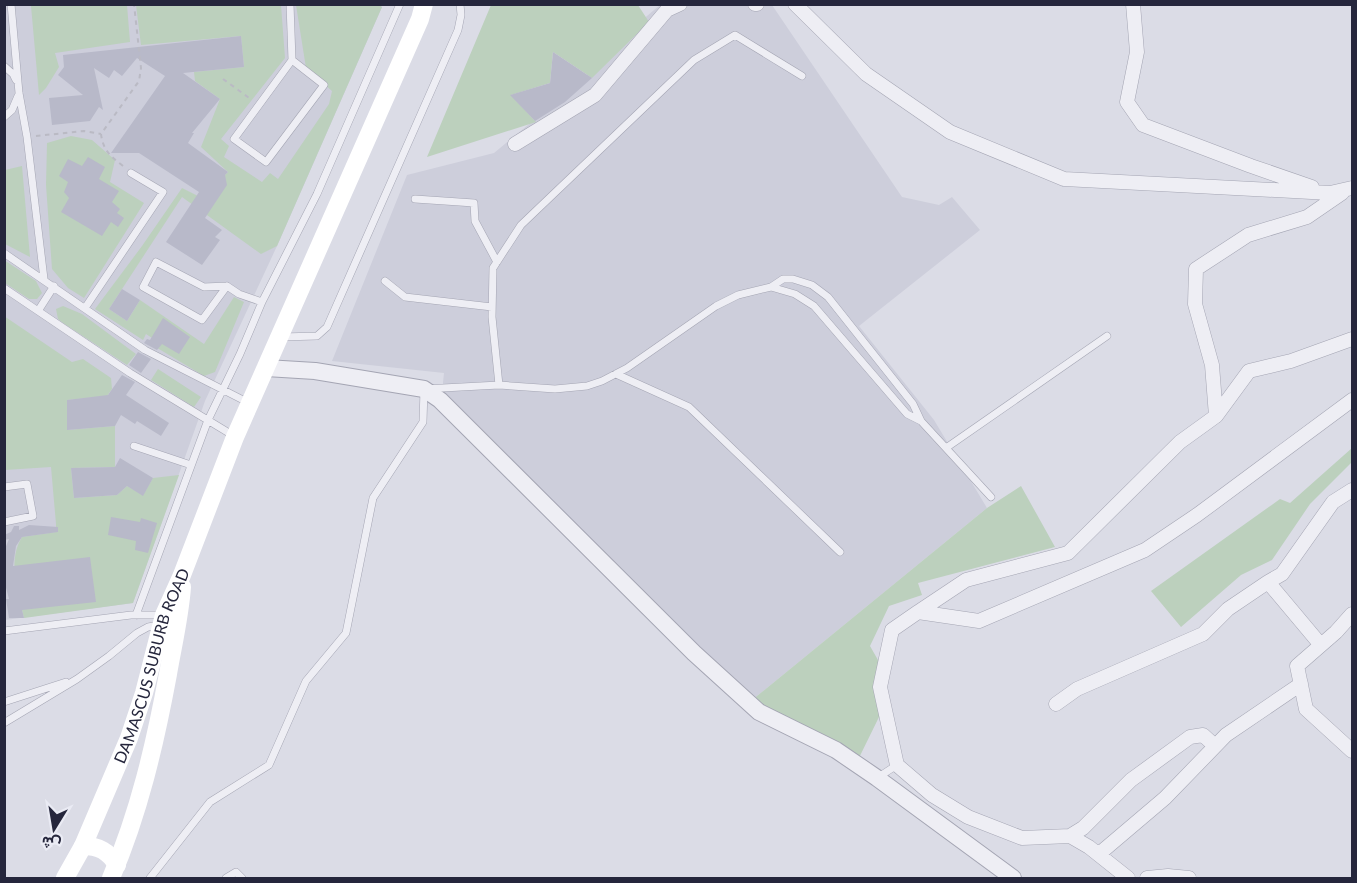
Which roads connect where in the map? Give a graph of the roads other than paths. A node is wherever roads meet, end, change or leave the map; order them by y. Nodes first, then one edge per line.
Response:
1 (11, 4) edge
2 (290, 4) edge
3 (424, 4) edge
4 (460, 4) edge
5 (680, 4) edge
6 (795, 4) edge
7 (1133, 4) edge
8 (397, 6) edge
9 (292, 60) junction
10 (4, 66) edge
11 (802, 76) dead end
12 (19, 93) junction
13 (4, 117) edge
14 (515, 144) dead end
15 (130, 173) road end
16 (1351, 188) edge
17 (1330, 193) junction
18 (415, 199) dead end
19 (4, 252) edge
20 (497, 262) junction
21 (44, 279) junction
22 (385, 282) dead end
23 (54, 286) junction
24 (227, 286) junction
25 (771, 287) junction
26 (4, 288) edge
27 (262, 302) junction
28 (492, 307) junction
29 (85, 308) junction
30 (38, 311) junction
31 (848, 321) junction
32 (836, 332) junction
33 (1107, 336) dead end
34 (280, 337) junction
35 (1353, 339) edge
36 (266, 368) junction
37 (616, 374) junction
38 (499, 385) junction
39 (222, 389) junction
40 (424, 389) junction
41 (1353, 400) edge
42 (251, 404) junction
43 (1216, 416) junction
44 (208, 420) junction
45 (921, 420) junction
46 (235, 437) junction
47 (134, 446) dead end
48 (946, 448) junction
49 (191, 465) junction
50 (4, 486) edge
51 (1353, 490) edge
52 (991, 497) dead end
53 (4, 522) edge
54 (840, 552) dead end
55 (182, 575) junction
56 (1268, 582) junction
57 (918, 612) junction
58 (1353, 614) edge
59 (136, 615) junction
60 (163, 620) junction
61 (4, 631) edge
62 (1320, 644) junction
63 (77, 678) junction
64 (1301, 684) junction
65 (4, 702) edge
66 (1056, 704) dead end
67 (4, 723) edge
68 (1215, 746) junction
69 (1353, 751) edge
70 (897, 765) junction
71 (877, 778) junction
72 (1070, 836) junction
73 (83, 846) junction
74 (1099, 854) junction
75 (114, 872) edge
76 (66, 878) edge
77 (150, 879) edge
78 (226, 879) edge
79 (242, 879) edge
80 (1013, 879) edge
81 (1128, 879) edge
82 (1147, 879) edge
83 (1189, 879) edge

1 - 12 lane
2 - 9 lane
3 - 34 main road
4 - 34 lane
5 - 14 street
6 - 17 street
7 - 17 street
8 - 27 lane
9 - 9 lane
10 - 12 lane
11 - 20 lane
12 - 13 lane
12 - 21 lane
15 - 29 lane
16 - 17 street
16 - 43 street
18 - 20 lane
19 - 21 lane
20 - 28 lane
21 - 23 lane
22 - 28 lane
23 - 29 lane
23 - 30 lane
24 - 24 lane
24 - 27 lane
25 - 31 lane
25 - 32 lane
25 - 37 lane
26 - 30 lane
27 - 39 lane
28 - 38 lane
29 - 39 lane
30 - 44 lane
31 - 32 lane
31 - 45 lane
32 - 45 lane
33 - 48 lane
34 - 36 main road
35 - 43 street
36 - 40 street
36 - 42 main road
37 - 38 lane
37 - 54 lane
38 - 40 lane
39 - 42 lane
39 - 44 lane
40 - 71 street
40 - 77 lane
41 - 57 street
42 - 46 main road
43 - 57 street
44 - 46 lane
44 - 49 lane
45 - 48 lane
46 - 55 main road
47 - 49 lane
48 - 52 lane
49 - 59 lane
50 - 53 lane
51 - 56 street
55 - 60 main road, DAMASCUS SUBURB ROAD
55 - 75 main road, DAMASCUS SUBURB ROAD
56 - 62 street
56 - 66 street
57 - 70 street
58 - 62 street
59 - 60 lane
59 - 61 lane
60 - 63 lane
60 - 73 main road, DAMASCUS SUBURB ROAD
62 - 64 street
63 - 65 lane
63 - 67 lane
64 - 68 street
64 - 69 street
68 - 72 street
68 - 74 street
70 - 71 lane
70 - 72 street
71 - 80 street
72 - 74 street
73 - 75 main road
73 - 76 main road, DAMASCUS SUBURB ROAD
74 - 81 street
78 - 79 lane
82 - 83 street

